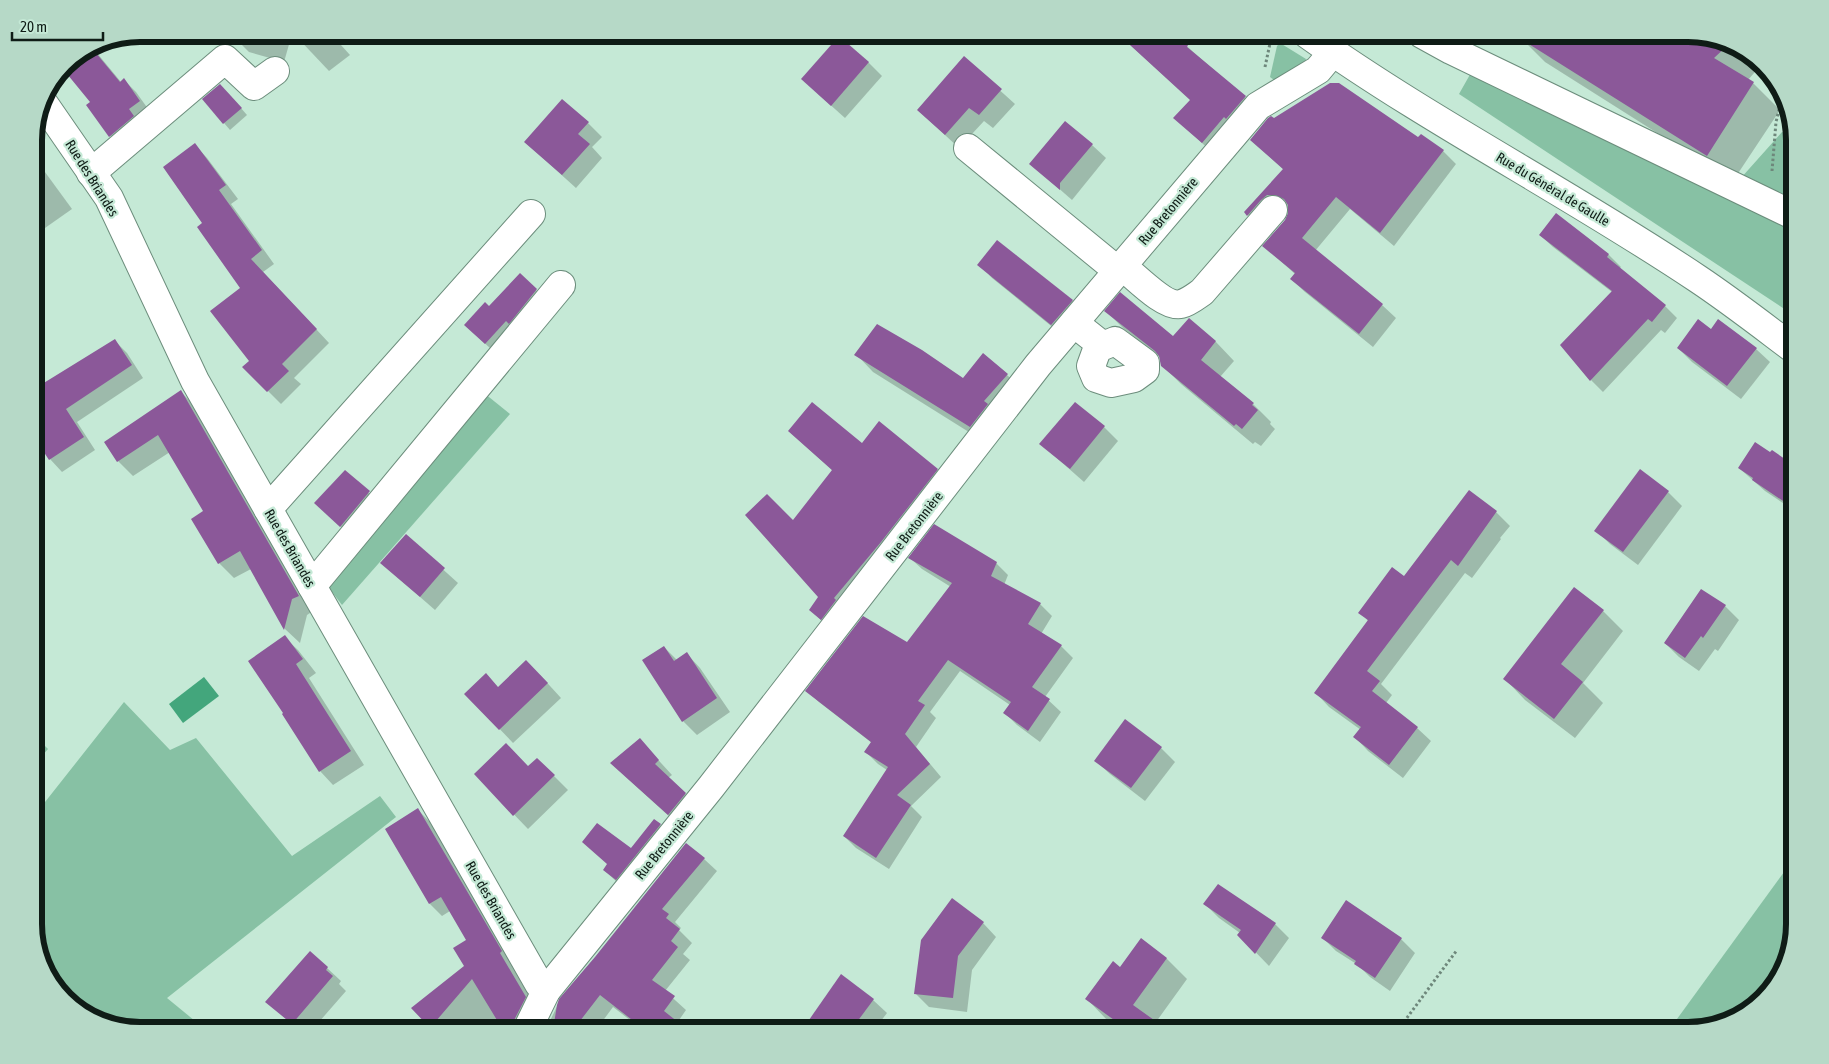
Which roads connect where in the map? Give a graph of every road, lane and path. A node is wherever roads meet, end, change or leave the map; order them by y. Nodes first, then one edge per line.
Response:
1 (1319, 42) edge
2 (1437, 42) edge
3 (1333, 52) junction
4 (274, 71) dead end
5 (1780, 106) edge
6 (48, 110) edge
7 (968, 148) dead end
8 (91, 173) junction
9 (1771, 175) dead end
10 (1273, 210) dead end
11 (1786, 212) edge
12 (532, 214) dead end
13 (1120, 268) junction
14 (561, 285) dead end
15 (1074, 323) junction
16 (1786, 343) edge
17 (1099, 344) dead end
18 (268, 509) junction
19 (312, 586) junction
20 (1456, 950) dead end
21 (546, 991) junction
22 (531, 1022) edge
23 (1404, 1022) edge

1 - 3 street, Rue du Général de Gaulle
2 - 11 street
3 - 13 street, Rue Bretonnière
3 - 16 street, Rue du Général de Gaulle
4 - 8 street
5 - 9 path
6 - 8 street, Rue des Briandes
7 - 13 street
8 - 18 street, Rue des Briandes
10 - 13 street
12 - 18 street
13 - 15 street, Rue Bretonnière
14 - 19 street
15 - 17 street
15 - 21 street, Rue Bretonnière
18 - 19 street, Rue des Briandes
19 - 21 street, Rue des Briandes
20 - 23 path
21 - 22 street, Rue Bretonnière

